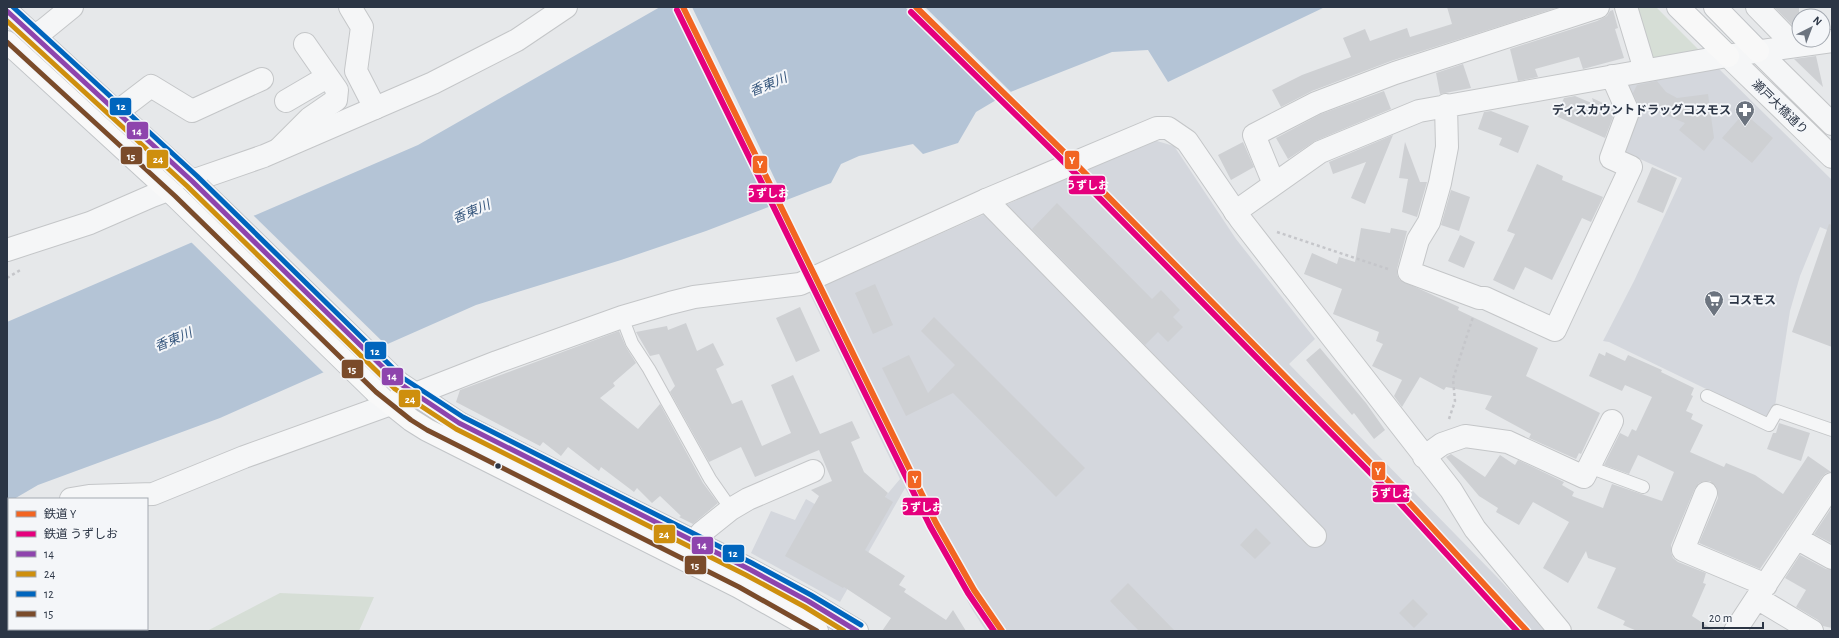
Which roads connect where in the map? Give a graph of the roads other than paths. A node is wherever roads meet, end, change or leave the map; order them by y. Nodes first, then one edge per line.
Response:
1 (72, 7) edge
2 (350, 7) edge
3 (566, 7) edge
4 (1598, 7) edge
5 (1626, 7) edge
6 (1678, 7) edge
7 (1715, 7) edge
8 (1759, 8) edge
9 (7, 11) edge
10 (34, 36) junction
11 (7, 42) edge
12 (1791, 42) edge
13 (305, 44) dead end
14 (1791, 47) edge
15 (1758, 51) junction
16 (1728, 56) junction
17 (1643, 71) junction
18 (1612, 76) junction
19 (327, 77) junction
20 (262, 79) dead end
21 (286, 101) dead end
22 (1446, 106) junction
23 (375, 108) junction
24 (117, 112) junction
25 (1832, 124) edge
26 (279, 149) junction
27 (1832, 157) edge
28 (196, 184) junction
29 (1274, 184) junction
30 (172, 193) junction
31 (986, 200) junction
32 (1235, 212) junction
33 (7, 250) edge
34 (622, 317) junction
35 (407, 388) junction
36 (1707, 396) dead end
37 (383, 398) junction
38 (1612, 421) dead end
39 (1832, 430) edge
40 (1424, 457) junction
41 (1589, 467) junction
42 (813, 471) dead end
43 (1832, 484) edge
44 (1643, 487) dead end
45 (1706, 494) dead end
46 (77, 498) edge
47 (731, 509) junction
48 (1315, 536) dead end
49 (1796, 538) junction
50 (698, 544) junction
51 (1832, 558) edge
52 (1761, 592) junction
53 (817, 631) edge
54 (857, 631) edge
55 (1560, 631) edge
56 (1736, 631) edge
57 (1812, 631) edge

1 - 10 street
2 - 23 street
3 - 23 street
4 - 29 street
5 - 17 street
6 - 16 main road
7 - 15 main road
8 - 12 street
9 - 10 main road
10 - 24 main road
11 - 30 main road
13 - 19 street
14 - 15 street
15 - 16 street
15 - 25 street, 瀬戸大橋通り
16 - 17 street
16 - 27 street, 瀬戸大橋通り
17 - 18 street
18 - 22 street
18 - 22 street
19 - 21 street
19 - 26 street
20 - 24 street
22 - 29 street
23 - 26 street
24 - 28 main road
26 - 28 street
28 - 35 main road, bridge
29 - 32 street
30 - 33 street
30 - 37 main road, bridge
31 - 32 street
31 - 34 street
31 - 48 street
32 - 40 street
34 - 35 street
34 - 47 lane
35 - 37 street
35 - 50 main road
36 - 39 lane
37 - 46 street
37 - 53 main road
38 - 41 street
40 - 41 street
40 - 55 street
41 - 44 lane
42 - 47 street
43 - 49 street
45 - 52 street
47 - 50 street
49 - 51 street
49 - 52 street
50 - 54 main road
52 - 56 street
52 - 57 street

